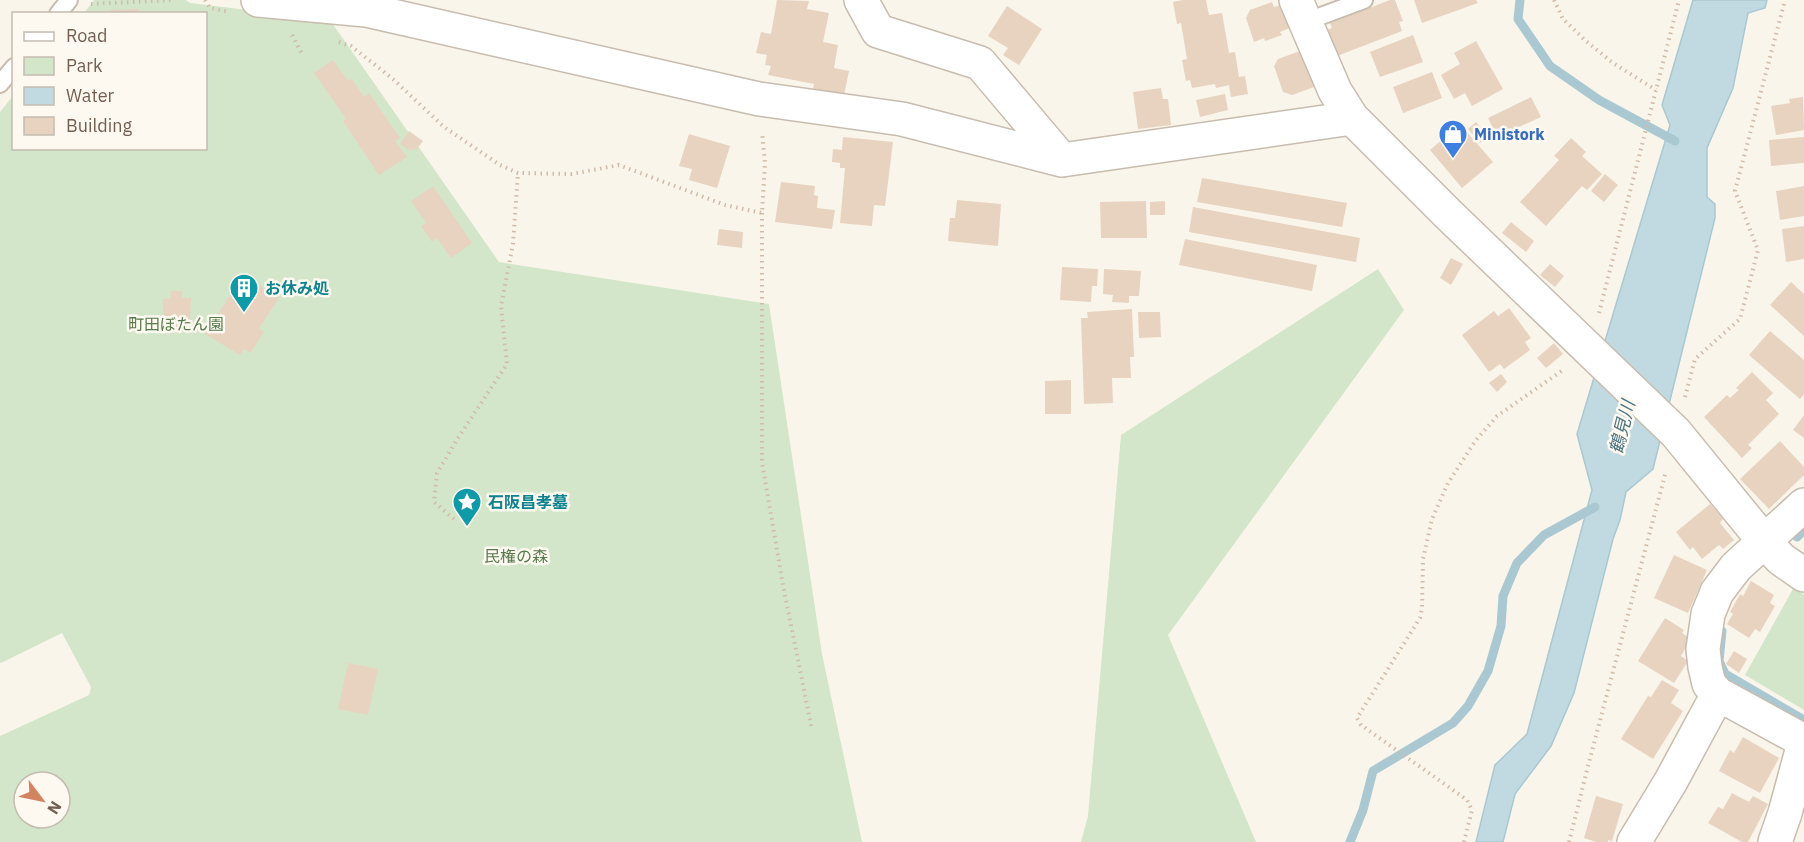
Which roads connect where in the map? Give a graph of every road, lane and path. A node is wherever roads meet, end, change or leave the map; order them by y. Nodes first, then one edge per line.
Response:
1 (174, 0) edge
2 (258, 0) edge
3 (861, 0) edge
4 (1364, 0) edge
5 (1554, 0) edge
6 (1679, 0) edge
7 (1785, 0) edge
8 (64, 6) edge
9 (1301, 11) edge
10 (330, 39) dead end
11 (12, 69) edge
12 (0, 84) edge
13 (1656, 90) junction
14 (759, 99) junction
15 (1352, 118) junction
16 (1062, 160) junction
17 (518, 173) junction
18 (762, 213) junction
19 (1586, 346) junction
20 (1678, 418) junction
21 (1668, 467) dead end
22 (1804, 505) edge
23 (454, 519) dead end
24 (1764, 541) junction
25 (1804, 575) edge
26 (1718, 694) junction
27 (812, 730) dead end
28 (1804, 742) edge
29 (1464, 842) edge
30 (1569, 842) edge
31 (1634, 842) edge
32 (1775, 842) edge

1 - 8 path
2 - 14 street
3 - 16 street
4 - 9 lane
5 - 13 path
6 - 13 path
7 - 20 path
9 - 15 street
10 - 17 path
11 - 12 lane
13 - 19 path
14 - 16 street
14 - 18 path
15 - 16 street
15 - 19 street
17 - 18 path
17 - 23 path
18 - 27 path
19 - 20 street
19 - 29 path
20 - 24 street
21 - 30 path
22 - 24 street
24 - 25 street
24 - 26 street
26 - 28 street
26 - 31 street
28 - 32 street

